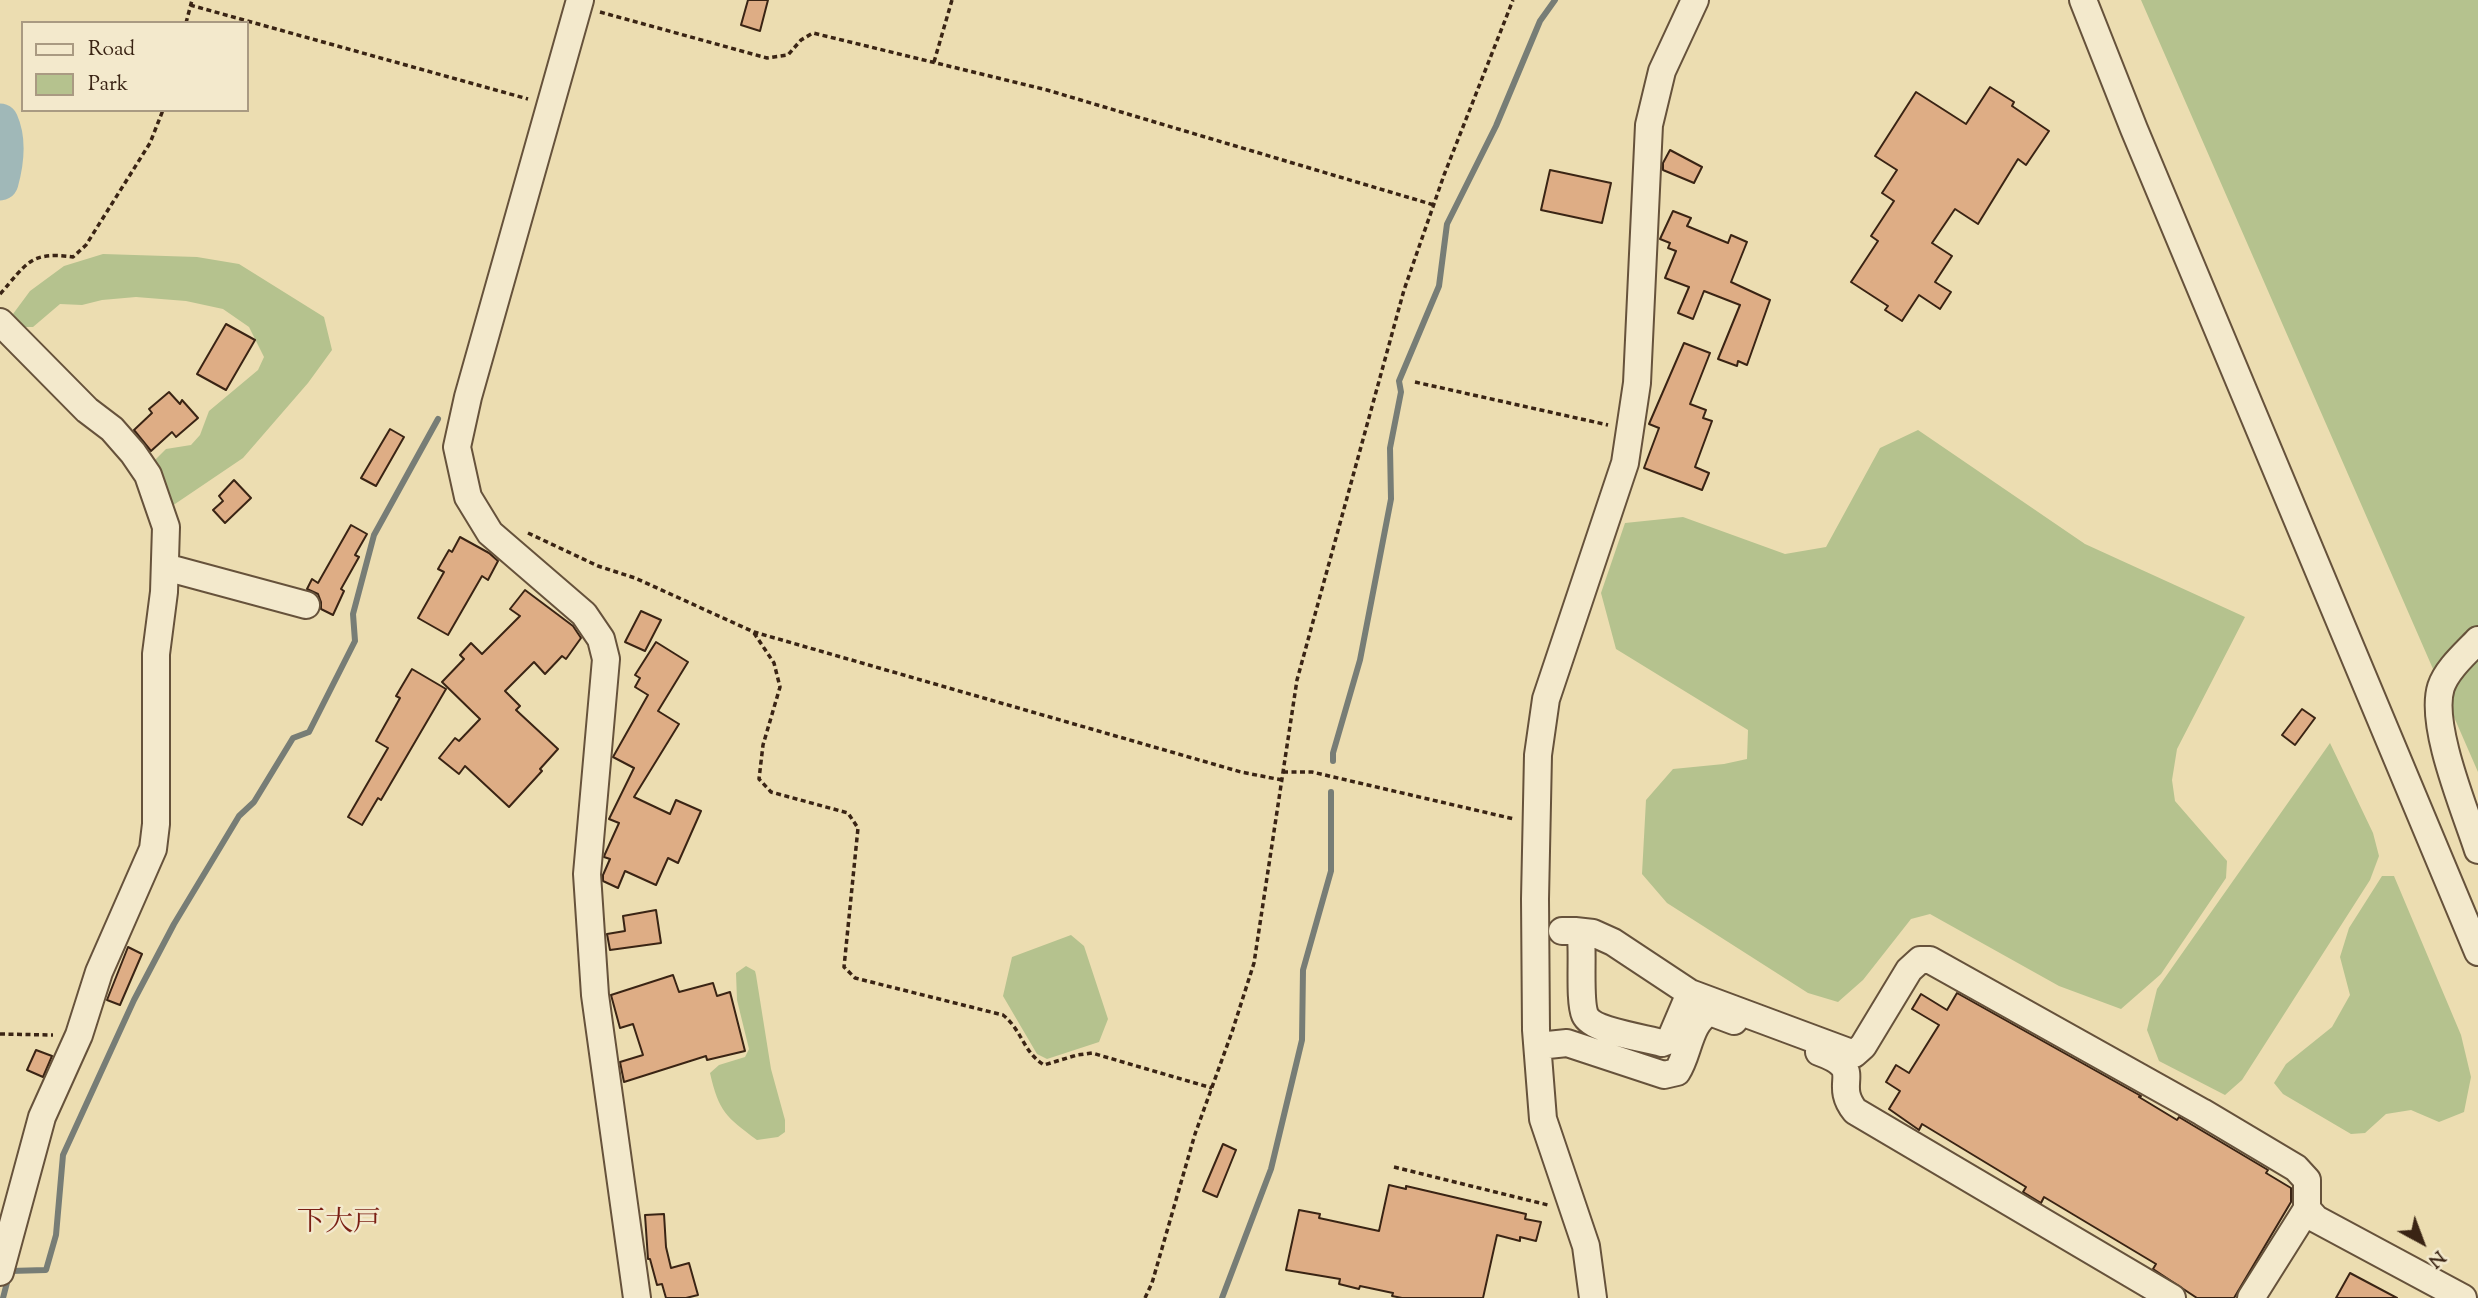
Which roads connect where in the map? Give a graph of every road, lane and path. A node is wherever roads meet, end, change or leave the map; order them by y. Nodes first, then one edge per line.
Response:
1 (952, 0) edge
2 (1513, 0) edge
3 (1695, 0) edge
4 (2083, 0) edge
5 (191, 3) edge
6 (579, 3) edge
7 (186, 21) edge
8 (934, 62) junction
9 (551, 105) junction
10 (162, 112) edge
11 (1434, 205) junction
12 (0, 293) edge
13 (0, 322) edge
14 (1415, 382) dead end
15 (1630, 430) junction
16 (499, 540) junction
17 (165, 567) junction
18 (306, 605) dead end
19 (754, 632) junction
20 (2478, 640) edge
21 (1283, 772) junction
22 (1282, 780) junction
23 (1537, 820) junction
24 (2478, 850) edge
25 (1535, 931) junction
26 (1575, 931) junction
27 (2478, 952) edge
28 (1690, 993) junction
29 (0, 1034) edge
30 (79, 1035) junction
31 (1538, 1046) junction
32 (1212, 1088) junction
33 (1394, 1167) dead end
34 (1574, 1208) junction
35 (2307, 1209) junction
36 (0, 1272) edge
37 (637, 1298) edge
38 (1145, 1298) edge
39 (1593, 1298) edge
40 (2172, 1298) edge
41 (2251, 1298) edge
42 (2463, 1298) edge

1 - 8 path
2 - 11 path
3 - 15 street
4 - 27 street
5 - 7 path
5 - 9 path
6 - 8 path
6 - 9 street
8 - 11 path
9 - 16 street
10 - 12 path
11 - 21 path
13 - 17 street
14 - 15 path
15 - 23 street
16 - 19 path
16 - 37 street
17 - 18 street
17 - 30 street
19 - 22 path
19 - 32 path
20 - 24 street
21 - 22 path
21 - 23 path
22 - 32 path
23 - 25 street
25 - 26 street
25 - 31 street
26 - 28 street
26 - 28 street
28 - 35 street
29 - 30 path
30 - 36 street
31 - 34 street
31 - 40 street
32 - 38 path
33 - 34 path
34 - 39 street
35 - 41 street
35 - 42 street

